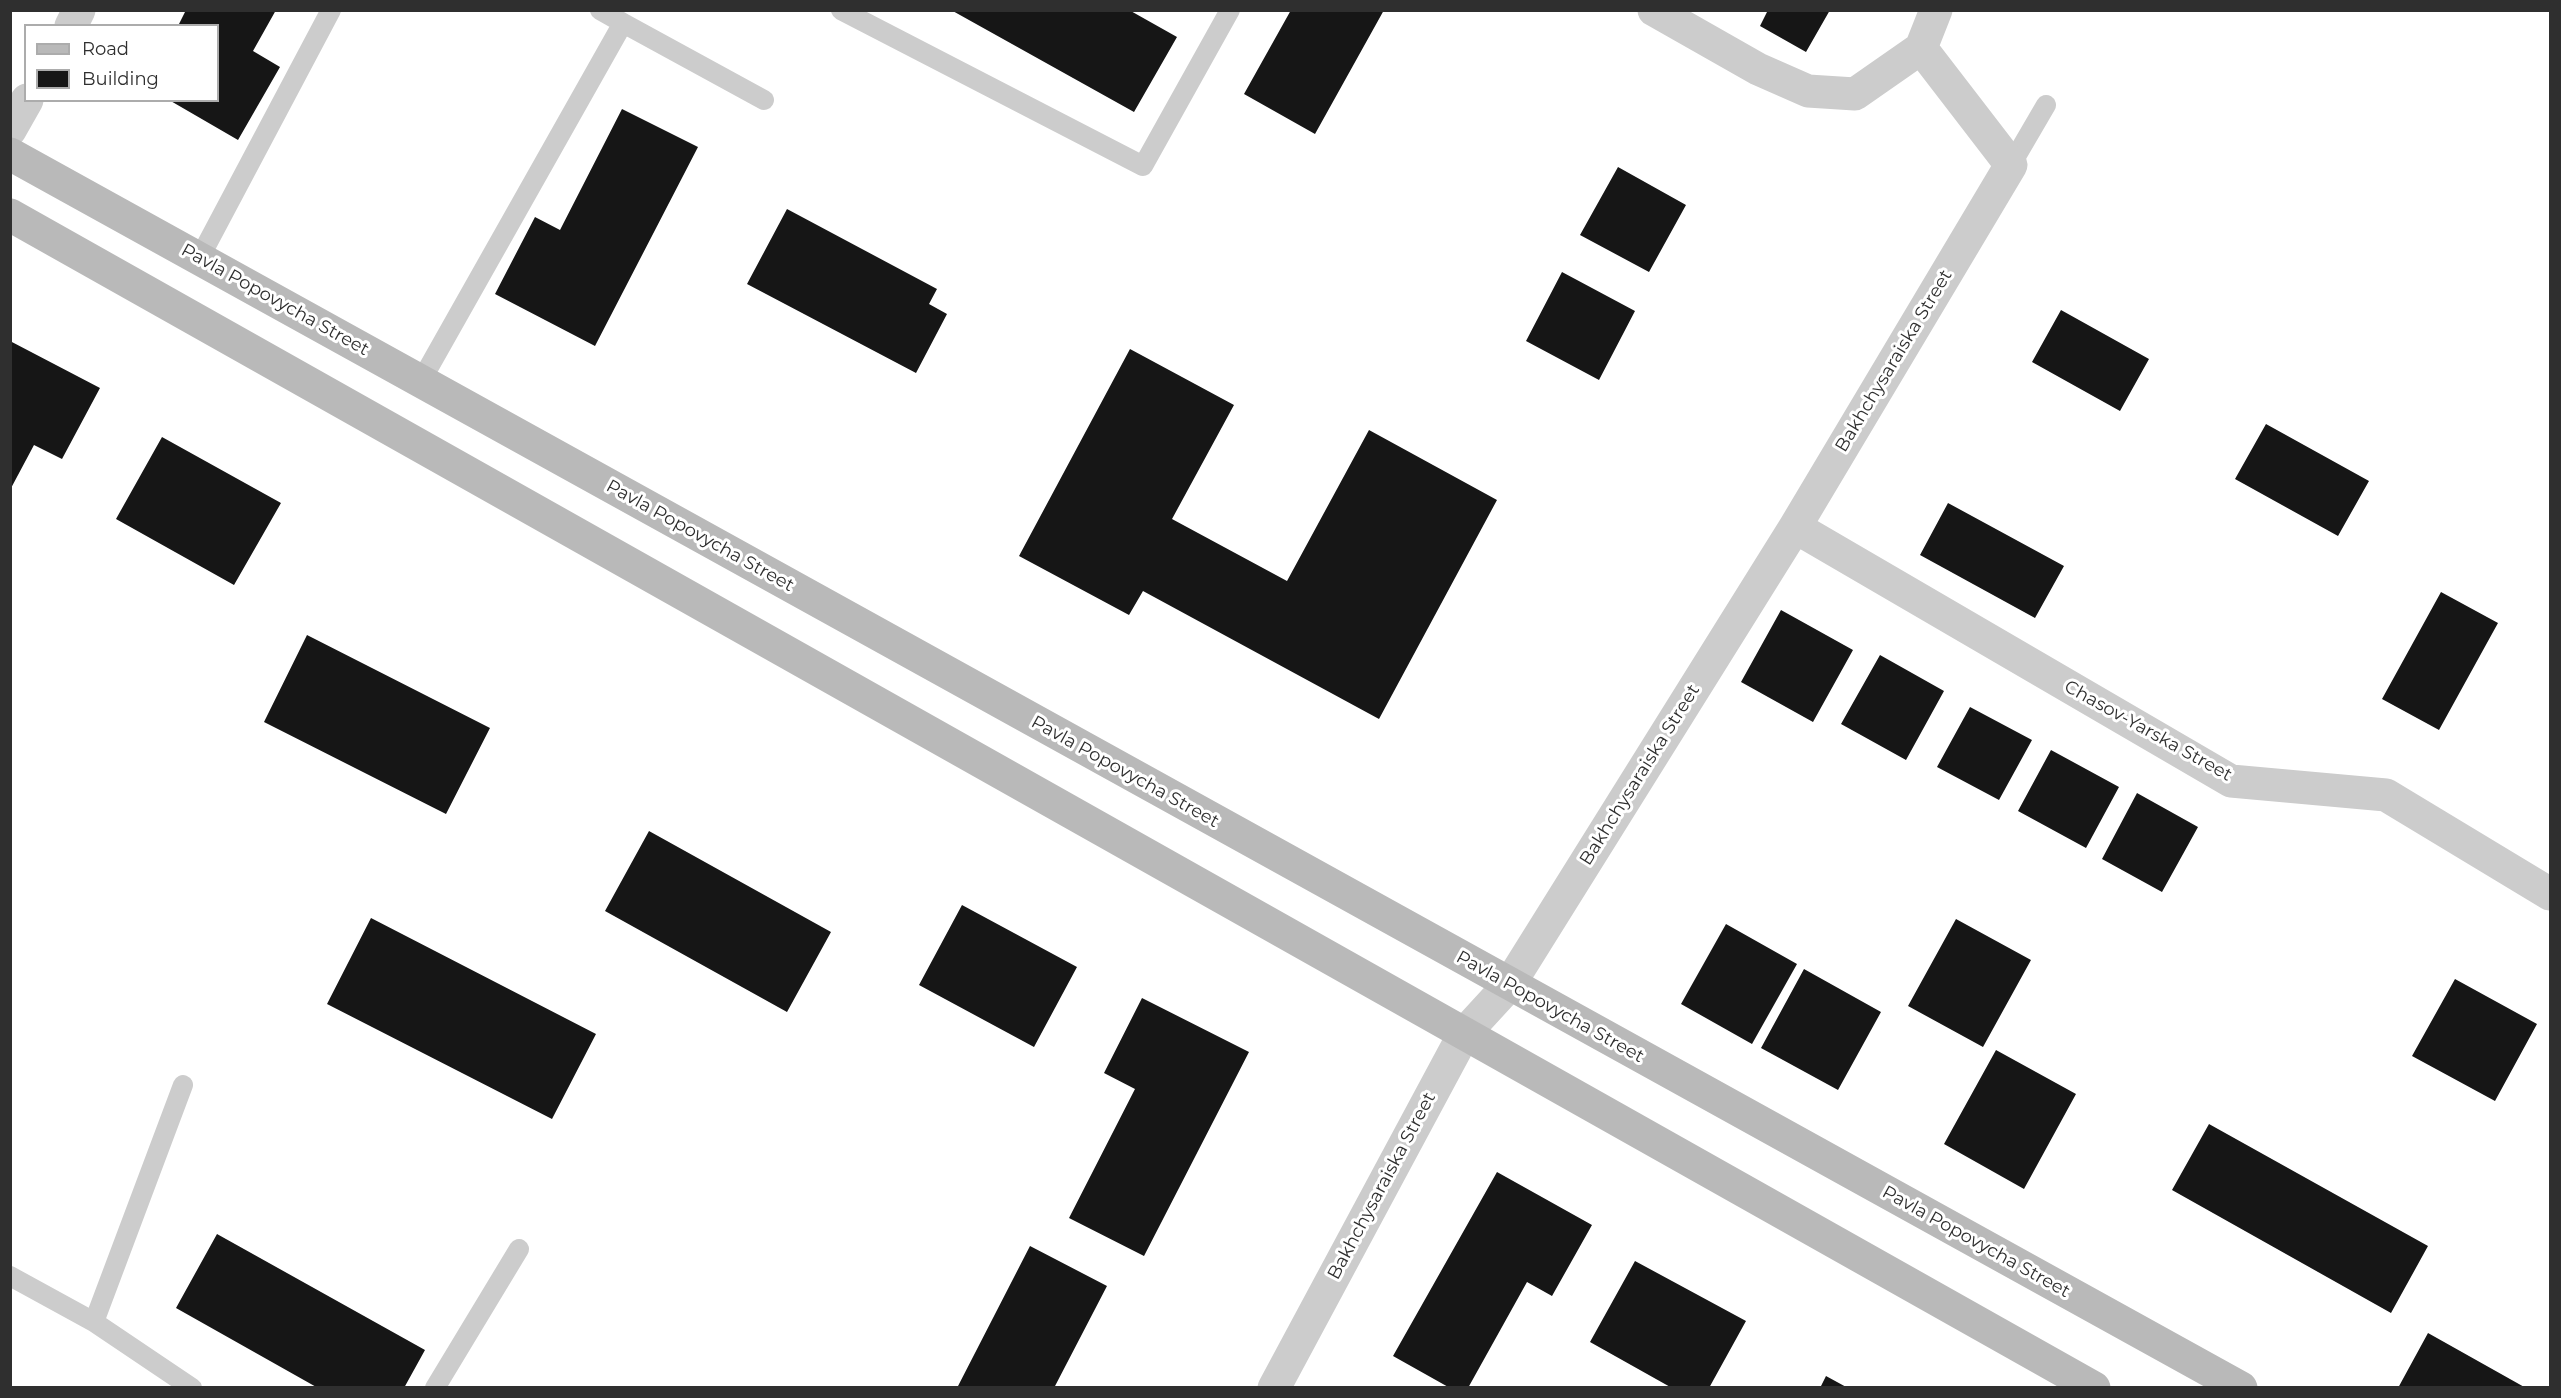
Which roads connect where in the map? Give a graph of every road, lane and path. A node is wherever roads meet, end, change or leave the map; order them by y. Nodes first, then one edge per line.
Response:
1 (79, 10) edge
2 (331, 10) edge
3 (600, 10) edge
4 (841, 10) edge
5 (1230, 10) edge
6 (1654, 10) edge
7 (1936, 10) edge
8 (623, 23) junction
9 (72, 24) edge
10 (1921, 48) junction
11 (764, 100) dead end
12 (26, 102) edge
13 (2046, 105) dead end
14 (10, 130) edge
15 (10, 154) edge
16 (2011, 165) junction
17 (10, 215) edge
18 (199, 259) junction
19 (421, 381) junction
20 (1795, 527) junction
21 (2550, 894) edge
22 (1509, 984) junction
23 (1464, 1034) junction
24 (183, 1085) dead end
25 (519, 1249) dead end
26 (10, 1276) edge
27 (94, 1323) junction
28 (192, 1388) edge
29 (435, 1388) edge
30 (1274, 1388) edge
31 (2094, 1388) edge
32 (2241, 1388) edge

1 - 9 street
2 - 18 lane
3 - 8 lane
4 - 5 lane
6 - 10 street
7 - 10 street
8 - 11 lane
8 - 19 lane
10 - 16 street
12 - 14 street
13 - 16 lane
15 - 18 main road, Pavla Popovycha Street
16 - 20 street, Bakhchysaraiska Street
17 - 23 main road
18 - 19 main road, Pavla Popovycha Street
19 - 22 main road, Pavla Popovycha Street
20 - 21 street, Chasov-Yarska Street
20 - 22 street, Bakhchysaraiska Street
22 - 23 street, Bakhchysaraiska Street
22 - 32 main road, Pavla Popovycha Street
23 - 30 street, Bakhchysaraiska Street
23 - 31 main road
24 - 27 lane
25 - 29 lane
26 - 27 lane
27 - 28 lane

